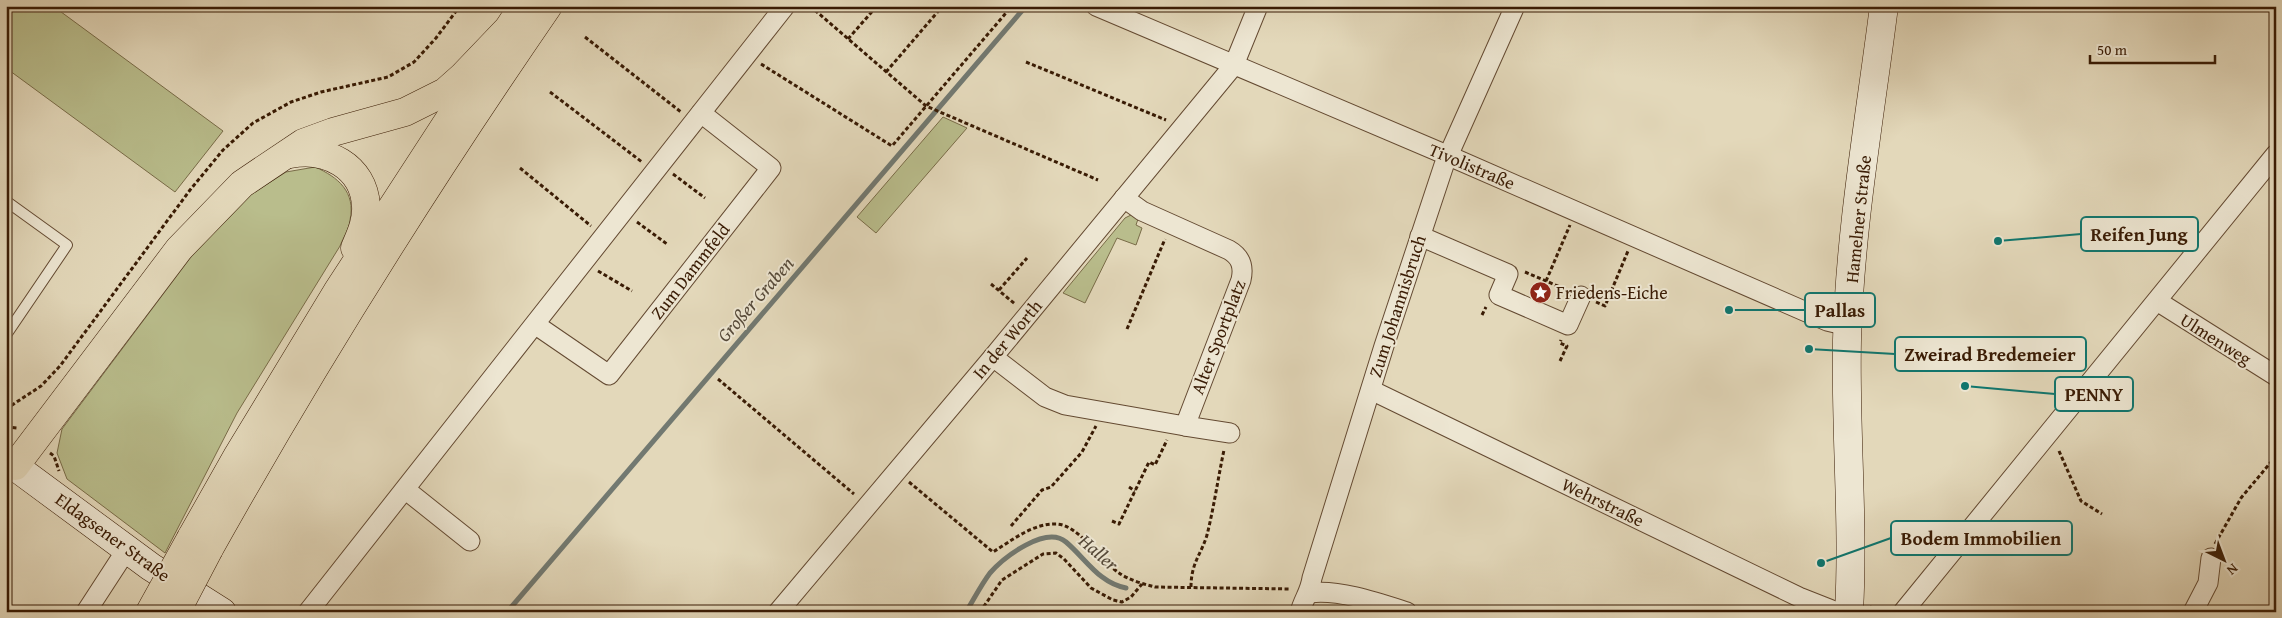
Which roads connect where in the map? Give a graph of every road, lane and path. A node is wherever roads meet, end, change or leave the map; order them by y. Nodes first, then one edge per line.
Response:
1 (523, 6) edge
2 (548, 6) edge
3 (785, 6) edge
4 (810, 6) edge
5 (877, 6) edge
6 (938, 6) edge
7 (1012, 6) edge
8 (1096, 6) edge
9 (1258, 6) edge
10 (1516, 6) edge
11 (1884, 6) edge
12 (506, 31) junction
13 (585, 37) dead end
14 (848, 39) junction
15 (754, 60) dead end
16 (1026, 62) dead end
17 (1234, 65) junction
18 (886, 72) junction
19 (550, 92) dead end
20 (926, 106) junction
21 (694, 115) junction
22 (1174, 123) dead end
23 (2276, 154) edge
24 (1449, 156) junction
25 (271, 164) junction
26 (648, 167) dead end
27 (520, 168) dead end
28 (668, 171) dead end
29 (1098, 180) dead end
30 (705, 198) dead end
31 (1124, 198) junction
32 (6, 201) edge
33 (1576, 211) junction
34 (631, 218) dead end
35 (1171, 224) junction
36 (597, 232) dead end
37 (1420, 236) junction
38 (1634, 236) junction
39 (667, 244) dead end
40 (1027, 258) dead end
41 (592, 267) dead end
42 (1508, 274) junction
43 (1546, 281) junction
44 (991, 284) dead end
45 (999, 290) junction
46 (337, 292) junction
47 (632, 292) dead end
48 (1581, 296) junction
49 (2156, 301) junction
50 (1015, 304) dead end
51 (536, 325) junction
52 (1848, 326) junction
53 (1127, 328) dead end
54 (6, 335) edge
55 (993, 357) junction
56 (2276, 376) edge
57 (718, 379) dead end
58 (1370, 390) junction
59 (1102, 412) junction
60 (1180, 425) junction
61 (1230, 432) joint
62 (2059, 451) dead end
63 (2276, 456) edge
64 (11, 463) edge
65 (896, 471) junction
66 (1129, 488) dead end
67 (406, 490) junction
68 (1135, 491) junction
69 (861, 500) dead end
70 (2102, 514) dead end
71 (1112, 520) dead end
72 (1011, 526) dead end
73 (470, 541) dead end
74 (200, 543) junction
75 (127, 549) junction
76 (2211, 558) joint
77 (1142, 584) junction
78 (1191, 587) junction
79 (1310, 589) junction
80 (1858, 609) edge
81 (1883, 611) edge
82 (86, 612) edge
83 (150, 612) edge
84 (176, 612) edge
85 (222, 612) edge
86 (308, 612) edge
87 (778, 612) edge
88 (980, 612) edge
89 (1300, 612) edge
90 (1407, 612) edge
91 (1837, 612) edge
92 (1903, 612) edge
93 (2193, 612) edge

1 - 12 highway
2 - 74 highway
3 - 21 street
4 - 14 path
5 - 14 path
6 - 18 path
7 - 20 path
8 - 17 street, Tivolistraße
9 - 17 street, In der Worth
10 - 24 street, Zum Johannisbruch
11 - 52 street, Hamelner Straße
12 - 25 highway
12 - 46 highway
13 - 21 path
14 - 18 path
15 - 20 path
16 - 22 path
17 - 24 street, Tivolistraße
17 - 31 street, In der Worth
18 - 20 path
19 - 26 path
20 - 29 path
21 - 51 street
21 - 51 street, Zum Dammfeld
23 - 49 street
24 - 33 street, Tivolistraße
24 - 37 street, Zum Johannisbruch
25 - 46 highway
25 - 64 highway
27 - 36 path
28 - 30 path
31 - 35 street, Alter Sportplatz
31 - 55 street, In der Worth
32 - 54 lane
33 - 38 street, Tivolistraße
33 - 43 path
34 - 39 path
35 - 53 path
35 - 60 street, Alter Sportplatz
37 - 42 street
37 - 58 street, Zum Johannisbruch
38 - 48 path
38 - 52 street, Tivolistraße
40 - 45 path
41 - 47 path
42 - 43 path
42 - 48 street
43 - 48 path
44 - 45 path
45 - 50 path
46 - 74 highway
49 - 56 street, Ulmenweg
49 - 92 street
51 - 67 street
52 - 80 street, Hamelner Straße
55 - 59 street
55 - 65 street, In der Worth
57 - 69 path
58 - 79 street, Zum Johannisbruch
58 - 91 street, Wehrstraße
59 - 60 street
59 - 72 path
60 - 61 street
60 - 68 path
61 - 78 path
62 - 70 path
63 - 76 path
64 - 75 street, Eldagsener Straße
65 - 77 path
65 - 87 street, In der Worth
66 - 68 path
67 - 73 street
67 - 86 street
68 - 71 path
74 - 83 highway, bridge
74 - 84 highway, bridge
75 - 82 street
75 - 85 street, Eldagsener Straße
76 - 93 street
77 - 78 path
77 - 88 path
78 - 79 path
79 - 89 street, Zum Johannisbruch
79 - 90 street
80 - 81 path

